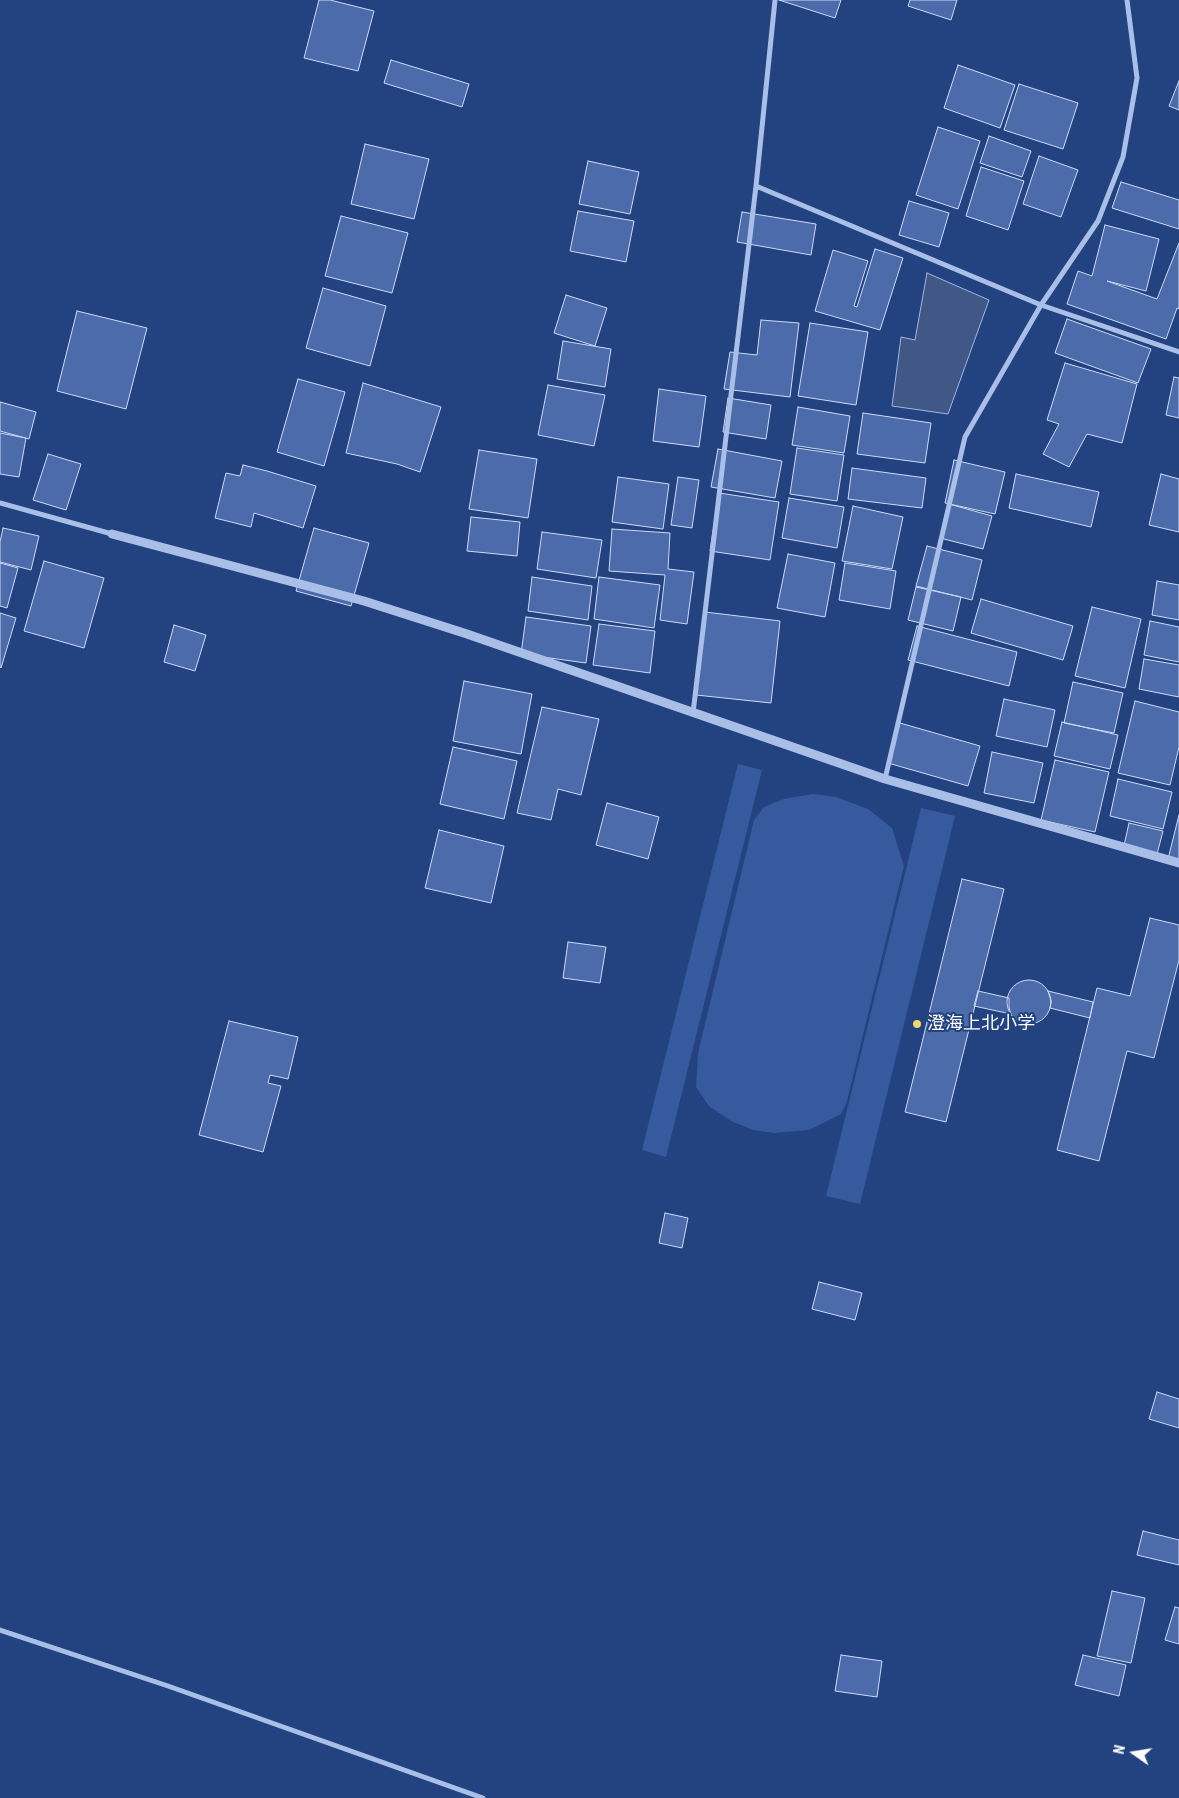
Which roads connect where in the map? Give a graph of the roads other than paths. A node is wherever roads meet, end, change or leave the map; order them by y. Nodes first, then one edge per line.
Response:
1 (775, 0) edge
2 (1127, 0) edge
3 (756, 186) junction
4 (1041, 305) junction
5 (1179, 352) edge
6 (0, 503) edge
7 (112, 534) joint
8 (693, 713) junction
9 (884, 780) junction
10 (1179, 863) edge
11 (0, 1630) edge
12 (483, 1798) edge

1 - 3 street
2 - 4 street
3 - 4 street
3 - 8 street
4 - 5 street
4 - 9 street
6 - 7 street
7 - 8 street
8 - 9 street
9 - 10 street
11 - 12 street

